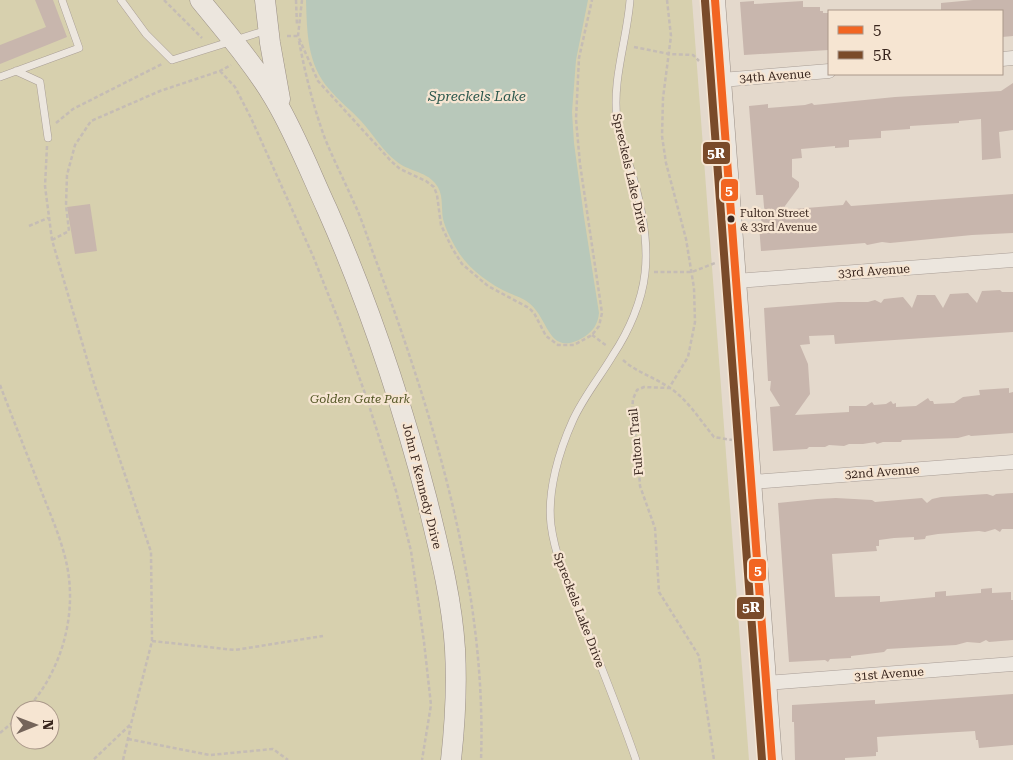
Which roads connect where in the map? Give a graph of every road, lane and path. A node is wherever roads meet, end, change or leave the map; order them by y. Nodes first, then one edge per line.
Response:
1 (62, 0) edge
2 (120, 0) edge
3 (164, 0) edge
4 (200, 0) edge
5 (265, 0) edge
6 (302, 0) edge
7 (592, 0) edge
8 (630, 0) edge
9 (667, 0) edge
10 (715, 0) edge
11 (275, 33) junction
12 (298, 36) junction
13 (202, 38) dead end
14 (234, 42) junction
15 (622, 46) junction
16 (668, 54) junction
17 (172, 60) junction
18 (699, 61) dead end
19 (235, 62) dead end
20 (16, 71) junction
21 (220, 71) junction
22 (828, 72) edge
23 (0, 77) edge
24 (721, 80) junction
25 (284, 114) junction
26 (48, 138) junction
27 (48, 218) junction
28 (29, 226) dead end
29 (52, 240) junction
30 (1013, 260) edge
31 (715, 263) dead end
32 (645, 272) junction
33 (692, 272) junction
34 (736, 281) junction
35 (592, 335) junction
36 (615, 352) junction
37 (0, 385) edge
38 (669, 388) junction
39 (748, 442) junction
40 (1013, 462) edge
41 (751, 482) junction
42 (323, 636) dead end
43 (152, 641) junction
44 (1013, 664) edge
45 (766, 683) junction
46 (34, 700) edge
47 (10, 724) edge
48 (131, 724) junction
49 (0, 733) edge
50 (128, 739) junction
51 (93, 760) edge
52 (123, 760) edge
53 (288, 760) edge
54 (422, 760) edge
55 (451, 760) edge
56 (636, 760) edge
57 (714, 760) edge
58 (772, 760) edge

1 - 20 lane
2 - 17 lane
3 - 13 path
4 - 14 street, John F Kennedy Drive
5 - 11 street, John F Kennedy Drive
6 - 12 path
7 - 35 path
8 - 15 lane, Spreckels Lake Drive
9 - 16 path
10 - 24 street
11 - 12 path
11 - 14 lane
11 - 25 street, John F Kennedy Drive
12 - 35 path
14 - 17 lane
14 - 25 street, John F Kennedy Drive
15 - 16 path
15 - 32 lane, Spreckels Lake Drive
16 - 18 path
16 - 33 path
17 - 26 path
19 - 21 path
20 - 23 lane
20 - 26 lane
21 - 29 path
21 - 54 path
22 - 24 street, 34th Avenue
24 - 34 street
25 - 55 street, John F Kennedy Drive
26 - 27 path
27 - 28 path
27 - 29 path
29 - 43 path
30 - 34 street, 33rd Avenue
31 - 33 path
32 - 33 path
32 - 36 lane, Spreckels Lake Drive
33 - 38 path
34 - 39 street
35 - 36 path
36 - 38 path
36 - 56 lane, Spreckels Lake Drive
37 - 46 path
38 - 39 path
38 - 57 path, Fulton Trail
39 - 41 street
40 - 41 street, 32nd Avenue
41 - 45 street
42 - 43 path
43 - 48 path
44 - 45 street, 31st Avenue
45 - 58 street
47 - 49 path
48 - 50 path
48 - 51 path
50 - 52 path
50 - 53 path

